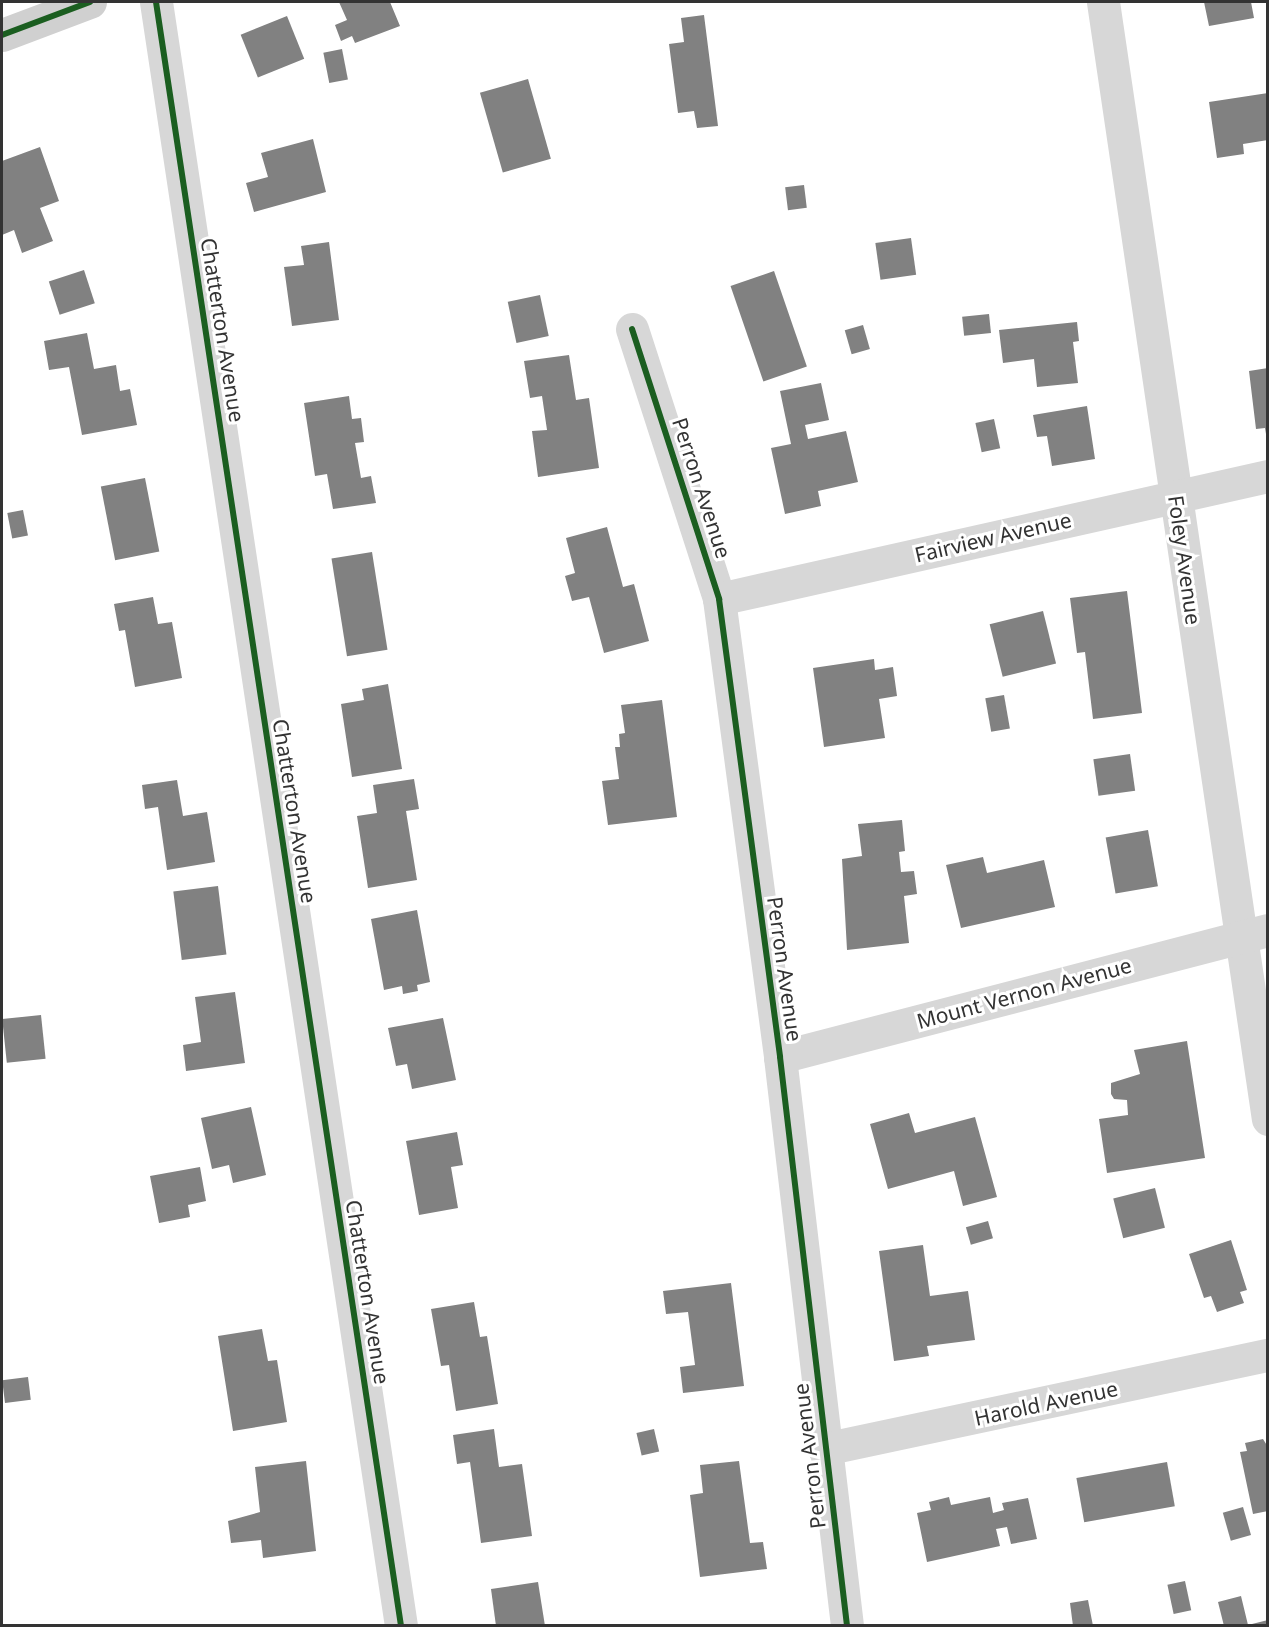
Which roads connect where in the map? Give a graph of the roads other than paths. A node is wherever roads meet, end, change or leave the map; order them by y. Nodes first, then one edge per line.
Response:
1 (90, 2) edge
2 (156, 2) edge
3 (1103, 2) edge
4 (2, 35) edge
5 (632, 329) dead end
6 (1268, 476) edge
7 (1176, 496) junction
8 (719, 599) junction
9 (1253, 933) edge
10 (780, 1057) junction
11 (1268, 1119) edge
12 (1268, 1354) edge
13 (824, 1449) junction
14 (401, 1626) edge
15 (847, 1626) edge

1 - 4 main road
2 - 14 street, Chatterton Avenue
3 - 7 street, Foley Avenue
5 - 8 street, Perron Avenue
6 - 7 street, Fairview Avenue
7 - 8 street, Fairview Avenue
7 - 9 street, Foley Avenue
8 - 10 street, Perron Avenue
9 - 10 street, Mount Vernon Avenue
9 - 11 street, Foley Avenue
10 - 13 street, Perron Avenue
12 - 13 street, Harold Avenue
13 - 15 street, Perron Avenue

